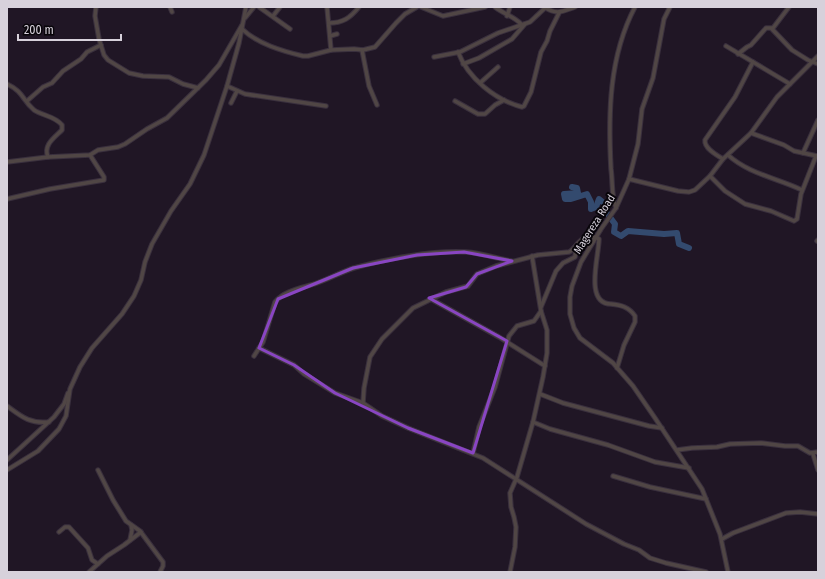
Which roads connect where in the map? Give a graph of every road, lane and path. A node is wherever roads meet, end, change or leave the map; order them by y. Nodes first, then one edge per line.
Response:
1 (96, 7) edge
2 (170, 7) edge
3 (246, 7) edge
4 (254, 7) edge
5 (259, 7) edge
6 (280, 7) edge
7 (327, 7) edge
8 (359, 7) edge
9 (417, 7) edge
10 (421, 7) edge
11 (485, 7) edge
12 (495, 7) edge
13 (510, 7) edge
14 (575, 7) edge
15 (635, 7) edge
16 (670, 7) edge
17 (789, 7) edge
18 (546, 8) edge
19 (172, 12) dead end
20 (559, 13) junction
21 (273, 16) junction
22 (507, 16) junction
23 (245, 18) junction
24 (244, 23) junction
25 (329, 23) junction
26 (523, 24) junction
27 (242, 29) junction
28 (290, 29) dead end
29 (772, 29) junction
30 (337, 34) dead end
31 (330, 36) junction
32 (101, 45) junction
33 (726, 46) dead end
34 (331, 50) junction
35 (362, 50) junction
36 (458, 52) junction
37 (738, 54) junction
38 (818, 56) edge
39 (434, 57) dead end
40 (814, 61) junction
41 (753, 62) junction
42 (463, 64) junction
43 (818, 64) edge
44 (498, 67) dead end
45 (480, 83) junction
46 (7, 84) edge
47 (790, 84) junction
48 (227, 86) junction
49 (198, 88) junction
50 (237, 91) junction
51 (504, 100) junction
52 (27, 101) junction
53 (455, 101) dead end
54 (231, 103) dead end
55 (377, 105) dead end
56 (326, 106) dead end
57 (818, 120) edge
58 (751, 133) junction
59 (803, 153) junction
60 (90, 155) junction
61 (728, 156) junction
62 (817, 156) edge
63 (48, 157) junction
64 (723, 159) junction
65 (7, 162) edge
66 (710, 176) junction
67 (629, 179) junction
68 (802, 190) junction
69 (7, 199) edge
70 (616, 208) junction
71 (596, 237) junction
72 (576, 247) junction
73 (532, 256) junction
74 (512, 261) junction
75 (431, 299) junction
76 (540, 309) junction
77 (507, 341) junction
78 (259, 348) junction
79 (254, 356) dead end
80 (545, 366) junction
81 (618, 368) junction
82 (70, 389) junction
83 (540, 394) junction
84 (363, 403) junction
85 (7, 406) edge
86 (49, 422) junction
87 (533, 422) junction
88 (662, 428) junction
89 (677, 450) junction
90 (818, 452) edge
91 (473, 453) junction
92 (813, 454) junction
93 (7, 460) edge
94 (689, 468) junction
95 (7, 470) edge
96 (98, 470) dead end
97 (818, 470) edge
98 (613, 476) dead end
99 (516, 479) junction
100 (706, 499) junction
101 (818, 514) edge
102 (131, 525) junction
103 (59, 532) dead end
104 (142, 532) junction
105 (722, 539) junction
106 (129, 541) junction
107 (98, 564) junction
108 (89, 572) edge
109 (160, 572) edge
110 (510, 572) edge
111 (706, 572) edge
112 (728, 572) edge

1 - 32 street
2 - 19 street
3 - 23 street
4 - 23 street
5 - 21 street
6 - 21 street
7 - 25 street
8 - 25 street
9 - 35 street
10 - 11 street
12 - 22 street
13 - 22 street
14 - 20 street
15 - 70 street
16 - 67 street, Magereza Road
17 - 29 street
18 - 20 street
18 - 26 street
20 - 51 street
21 - 28 street
22 - 26 street
23 - 24 street
24 - 27 street
24 - 49 street
25 - 31 street
26 - 36 street
26 - 42 street
27 - 34 street
27 - 48 street
29 - 37 street
29 - 40 street
30 - 31 street
31 - 34 street
32 - 49 street
32 - 52 street
33 - 37 street
34 - 35 street
35 - 55 street
36 - 39 street
36 - 42 street
37 - 41 street
38 - 40 street
40 - 43 street
40 - 47 street
41 - 47 street
41 - 64 street
42 - 45 street
44 - 45 street
45 - 51 street
46 - 52 street
47 - 58 street
48 - 50 street
48 - 82 street
49 - 60 street
50 - 54 street
50 - 56 street
51 - 53 street
52 - 63 street
57 - 59 street
58 - 59 street
58 - 61 street
59 - 62 street
60 - 63 street
60 - 69 street
61 - 64 street
61 - 68 street
62 - 68 street
63 - 65 street
64 - 66 street
66 - 67 street
66 - 68 street
67 - 70 street, Magereza Road
70 - 71 street, Magereza Road
71 - 72 street
71 - 81 street, Magereza Road
71 - 81 street
72 - 73 street
72 - 76 street
73 - 74 street
73 - 76 street
74 - 75 street
74 - 78 street
75 - 77 street
75 - 84 street
76 - 77 street
76 - 80 street
77 - 80 street
77 - 91 street
78 - 79 street
78 - 84 street
80 - 83 street
81 - 88 street, Magereza Road
82 - 86 street
82 - 95 street
83 - 87 street
83 - 88 street
84 - 91 street
85 - 86 street
86 - 93 street
87 - 94 street
87 - 99 street
88 - 89 street, Magereza Road
89 - 92 street
89 - 94 street, Magereza Road
90 - 92 street
91 - 99 street
92 - 97 street
94 - 100 street, Magereza Road
96 - 102 street
98 - 100 street
99 - 110 street
99 - 111 street
100 - 105 street, Magereza Road
101 - 105 street
102 - 104 street
102 - 106 street
103 - 107 street
104 - 106 street
104 - 109 street
105 - 112 street, Magereza Road
106 - 107 street
107 - 108 street

